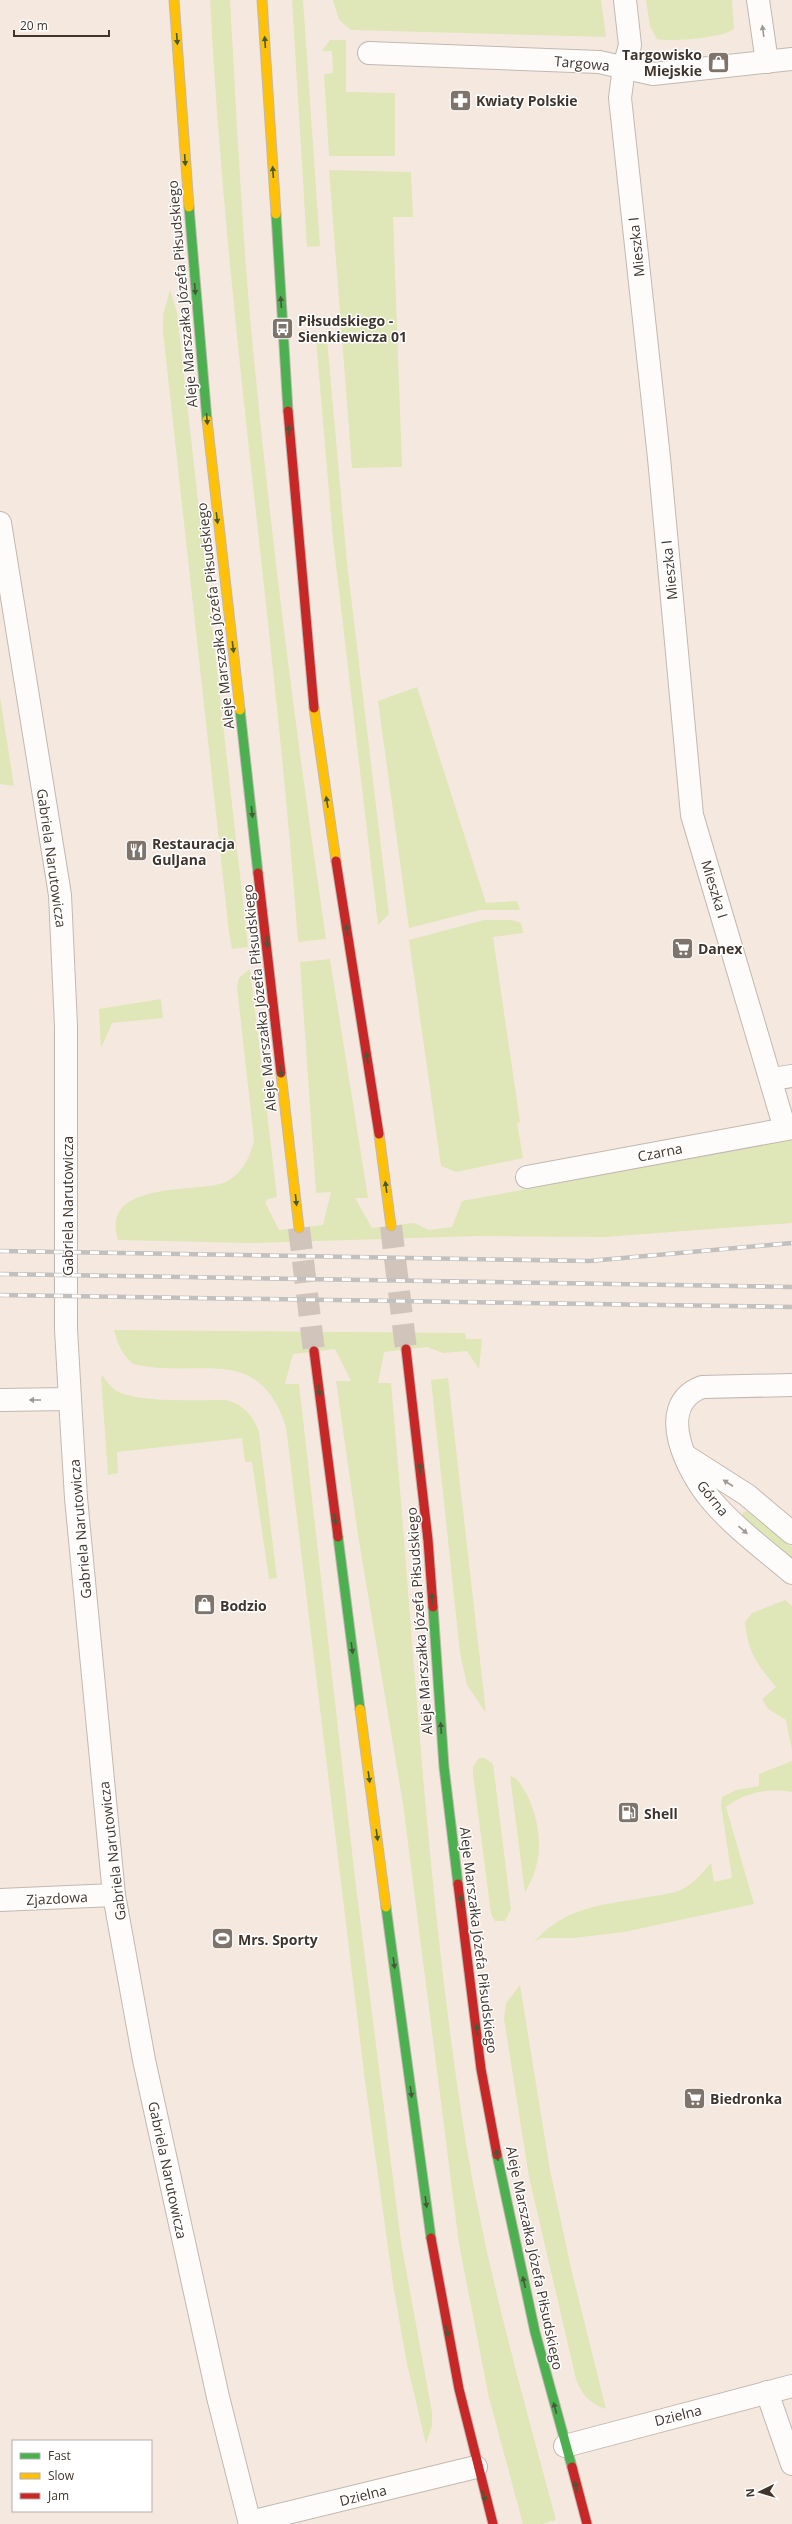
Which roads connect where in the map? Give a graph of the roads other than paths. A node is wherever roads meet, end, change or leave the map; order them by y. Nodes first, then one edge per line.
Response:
1 (174, 0) edge
2 (262, 0) edge
3 (625, 0) edge
4 (758, 0) edge
5 (369, 53) dead end
6 (792, 59) edge
7 (767, 62) junction
8 (624, 67) junction
9 (0, 523) edge
10 (782, 1078) edge
11 (789, 1128) edge
12 (527, 1177) dead end
13 (392, 1226) tunnel mouth
14 (299, 1228) tunnel mouth
15 (406, 1349) tunnel mouth
16 (314, 1351) tunnel mouth
17 (792, 1385) edge
18 (70, 1399) junction
19 (0, 1400) edge
20 (686, 1456) junction
21 (792, 1532) edge
22 (792, 1573) edge
23 (114, 1895) junction
24 (0, 1900) edge
25 (792, 2386) edge
26 (768, 2392) junction
27 (565, 2446) junction
28 (792, 2464) edge
29 (476, 2467) junction
30 (250, 2523) edge
31 (493, 2524) edge
32 (587, 2524) edge

1 -> 14 main road, Aleje Marszałka Józefa Piłsudskiego
13 -> 2 main road
3 - 8 street, Mieszka I
7 -> 4 street
5 - 8 street, Targowa
6 - 7 street, Targowa
7 - 8 street, Targowa
8 - 10 street, Mieszka I
9 - 18 street, Gabriela Narutowicza
10 - 11 street, Mieszka I
11 - 12 street, Czarna
27 -> 15 main road, Aleje Marszałka Józefa Piłsudskiego
16 -> 29 main road
17 - 20 street
18 -> 19 street
18 - 23 street, Gabriela Narutowicza
21 -> 20 street, Górna
20 -> 22 street, Górna
23 - 24 street, Zjazdowa
23 - 30 street, Gabriela Narutowicza
25 - 26 street, Dzielna
26 - 27 street, Dzielna
26 - 28 street
32 -> 27 main road, Aleje Marszałka Józefa Piłsudskiego
29 - 30 street, Dzielna
29 -> 31 main road

